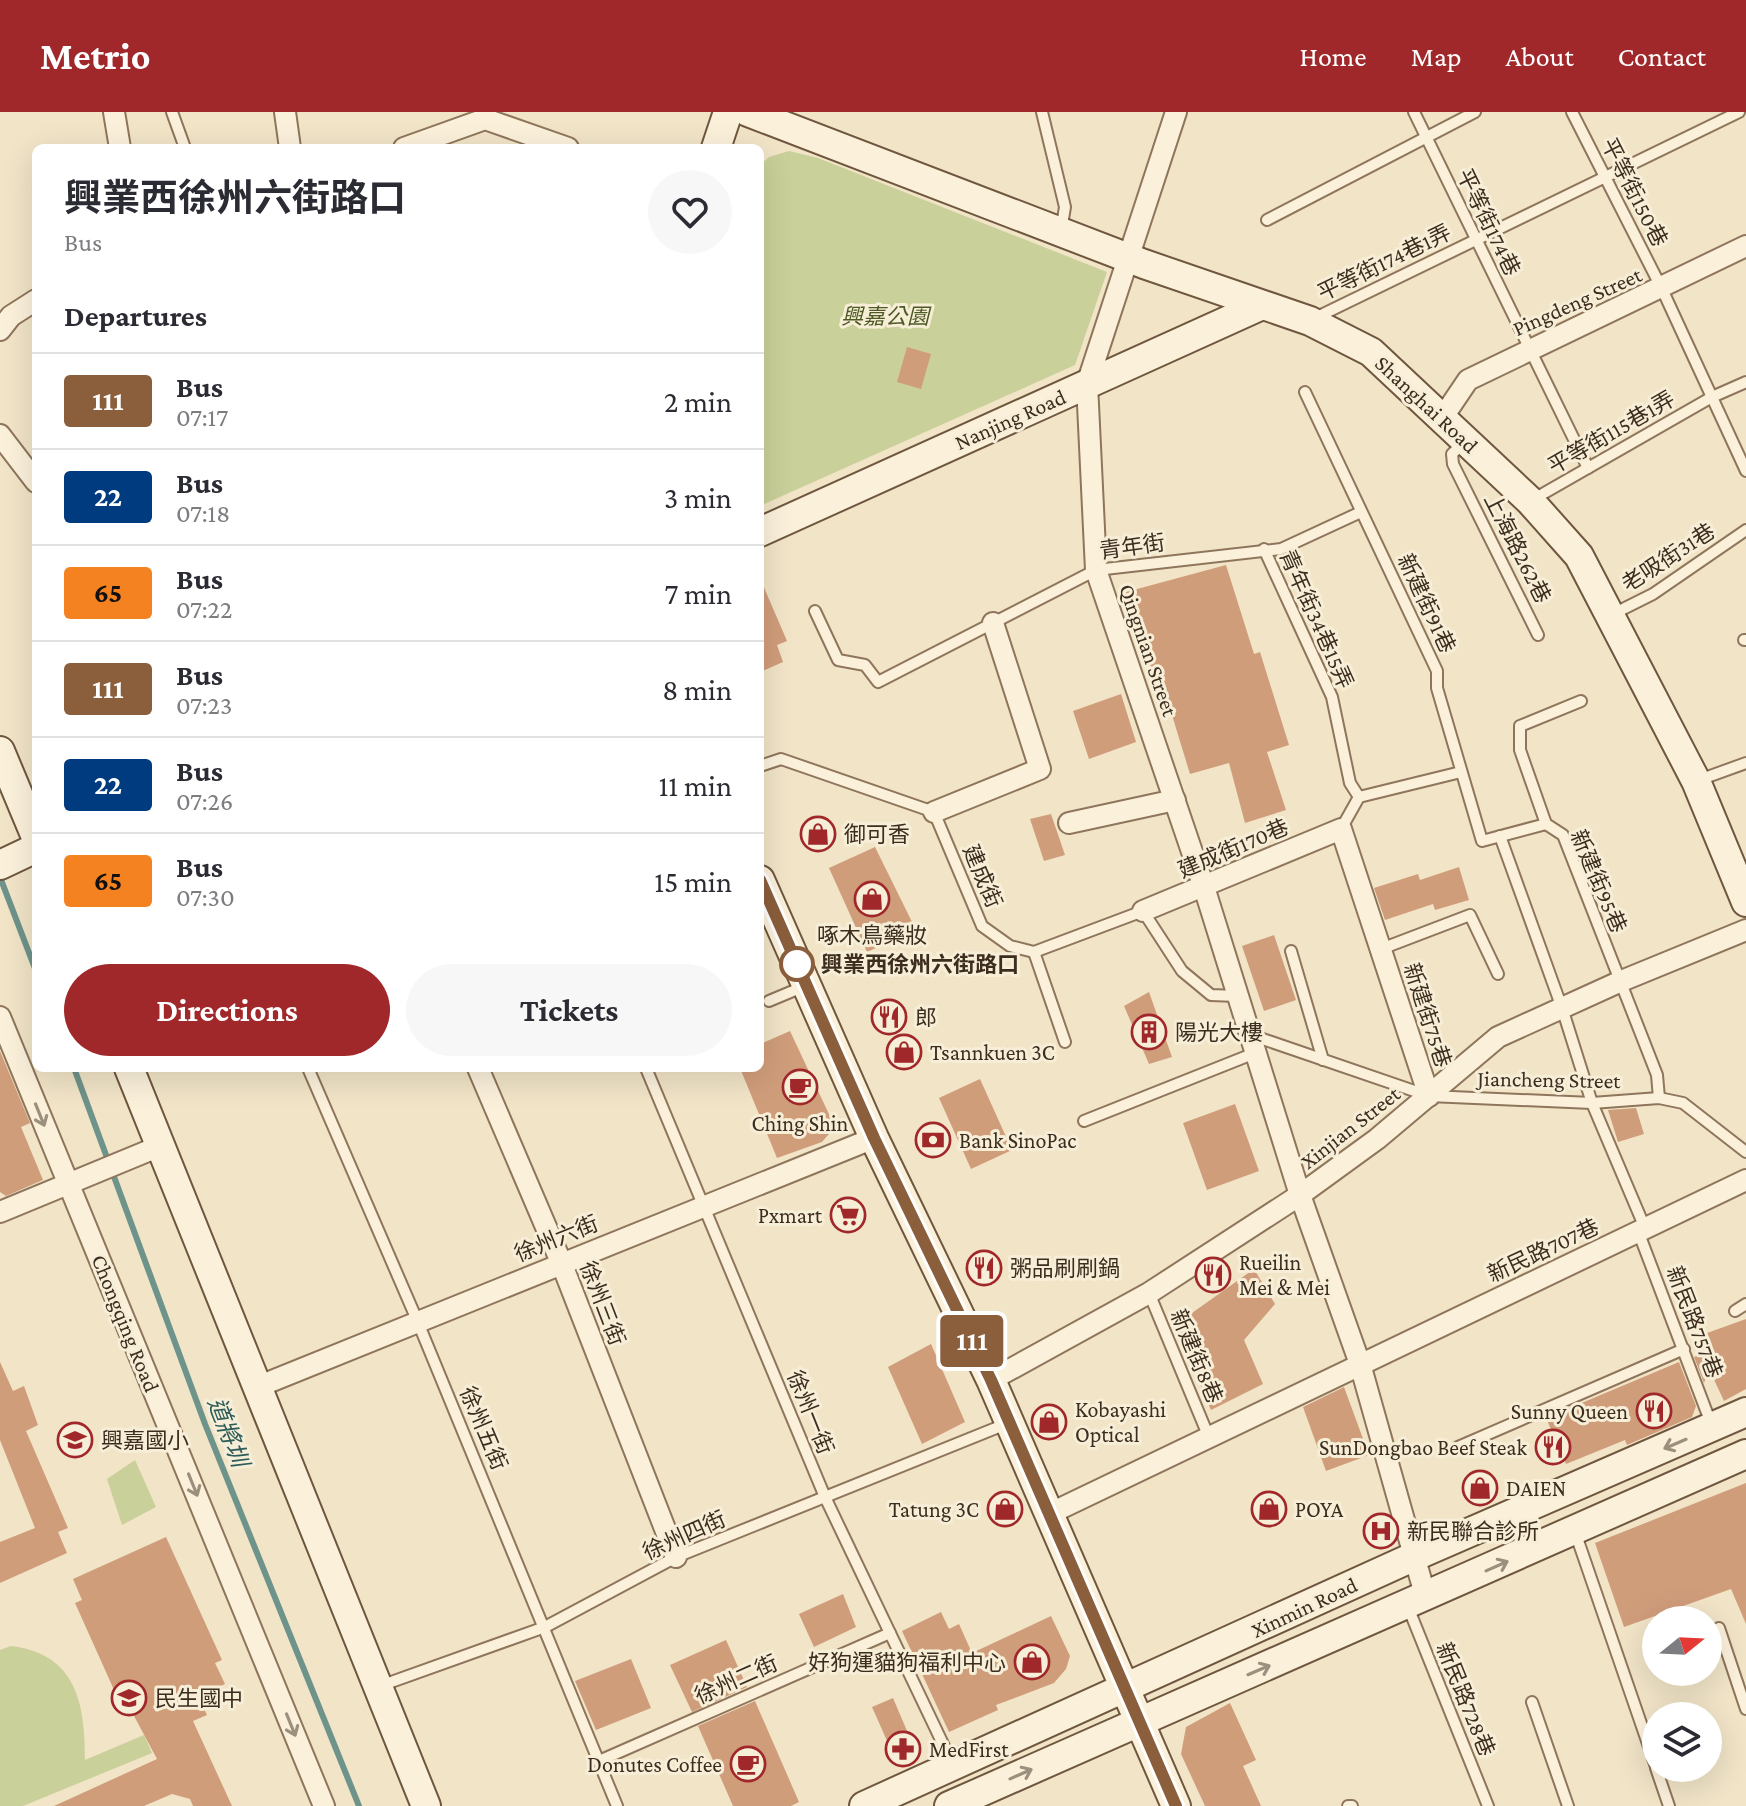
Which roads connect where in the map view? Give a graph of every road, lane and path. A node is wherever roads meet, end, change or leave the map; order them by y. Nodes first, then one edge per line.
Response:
1 (114, 112) edge
2 (172, 112) edge
3 (285, 112) edge
4 (728, 112) edge
5 (748, 112) edge
6 (1042, 112) edge
7 (1176, 112) edge
8 (1414, 112) edge
9 (1475, 112) edge
10 (1572, 112) edge
11 (1739, 112) edge
12 (1426, 137) junction
13 (119, 144) edge
14 (184, 144) edge
15 (289, 144) edge
16 (419, 144) edge
17 (557, 144) edge
18 (717, 144) edge
19 (1605, 176) junction
20 (1267, 220) dead end
21 (1061, 232) junction
22 (1475, 239) junction
23 (1746, 246) edge
24 (1126, 257) junction
25 (1662, 289) junction
26 (32, 303) edge
27 (1260, 306) junction
28 (1310, 321) junction
29 (0, 330) edge
30 (1528, 349) junction
31 (1746, 382) edge
32 (1087, 384) junction
33 (1305, 392) dead end
34 (1712, 397) junction
35 (1443, 417) junction
36 (0, 435) edge
37 (1467, 440) junction
38 (1588, 468) junction
39 (1746, 471) edge
40 (32, 477) edge
41 (1530, 501) junction
42 (1361, 512) junction
43 (764, 530) edge
44 (1746, 530) edge
45 (1264, 549) junction
46 (1096, 570) junction
47 (815, 611) dead end
48 (1611, 615) junction
49 (993, 623) junction
50 (1538, 635) dead end
51 (1581, 701) dead end
52 (0, 751) edge
53 (1746, 763) edge
54 (764, 765) edge
55 (1461, 772) junction
56 (1696, 781) junction
57 (1359, 797) junction
58 (1175, 800) junction
59 (934, 812) junction
60 (1069, 823) dead end
61 (1546, 824) junction
62 (32, 827) edge
63 (1341, 829) junction
64 (1500, 836) junction
65 (1204, 887) junction
66 (764, 889) edge
67 (1746, 902) edge
68 (1143, 911) junction
69 (1746, 930) edge
70 (1381, 949) junction
71 (1291, 951) dead end
72 (1034, 952) junction
73 (1498, 974) dead end
74 (1619, 982) junction
75 (807, 985) junction
76 (1237, 996) junction
77 (769, 1001) dead end
78 (1562, 1008) junction
79 (0, 1017) edge
80 (1065, 1042) dead end
81 (1252, 1044) junction
82 (1323, 1060) junction
83 (130, 1072) edge
84 (310, 1072) edge
85 (480, 1072) edge
86 (648, 1072) edge
87 (1429, 1096) junction
88 (1659, 1098) junction
89 (1592, 1103) junction
90 (1084, 1121) dead end
91 (874, 1138) junction
92 (147, 1151) junction
93 (1746, 1152) edge
94 (78, 1179) junction
95 (1746, 1180) edge
96 (1300, 1195) junction
97 (704, 1205) junction
98 (0, 1212) edge
99 (1641, 1230) junction
100 (561, 1262) junction
101 (1149, 1293) junction
102 (1746, 1304) edge
103 (1735, 1311) dead end
104 (417, 1320) junction
105 (1684, 1349) junction
106 (1360, 1364) junction
107 (991, 1380) junction
108 (257, 1387) junction
109 (1745, 1416) edge
110 (1009, 1423) junction
111 (1713, 1428) junction
112 (1208, 1435) junction
113 (1458, 1447) dead end
114 (1746, 1454) edge
115 (825, 1497) junction
116 (1051, 1513) junction
117 (1575, 1532) junction
118 (676, 1557) junction
119 (1413, 1557) junction
120 (1417, 1602) junction
121 (545, 1627) junction
122 (890, 1633) junction
123 (1722, 1637) edge
124 (378, 1687) junction
125 (1126, 1688) junction
126 (1532, 1702) dead end
127 (1746, 1709) edge
128 (1140, 1721) junction
129 (1642, 1727) edge
130 (599, 1761) junction
131 (953, 1766) junction
132 (1661, 1782) edge
133 (324, 1806) edge
134 (426, 1806) edge
135 (617, 1806) edge
136 (864, 1806) edge
137 (949, 1806) edge
138 (1176, 1806) edge
139 (1488, 1806) edge
140 (1568, 1806) edge
141 (1669, 1806) edge

1 - 13 street
2 - 14 lane
3 - 15 street
4 - 18 street
5 - 21 street, Shanghai Road
6 - 21 lane
7 - 24 street, Qingnian Street
8 - 12 lane, 平等街174巷
9 - 12 lane
10 - 19 lane, 平等街150巷
11 - 19 lane, 平等街174巷1弄
12 - 20 lane
12 - 22 lane, 平等街174巷
16 - 17 street
19 - 22 lane, 平等街174巷1弄
19 - 25 lane, 平等街150巷
21 - 24 street, Shanghai Road
22 - 28 lane, 平等街174巷1弄
22 - 30 lane, 平等街174巷
23 - 25 street, Pingdeng Street
24 - 27 street, Shanghai Road
24 - 32 street, Qingnian Street
25 - 30 street, Pingdeng Street
25 - 34 lane, 平等街150巷
26 - 29 street
27 - 28 street, Shanghai Road
27 - 32 street, Nanjing Road
28 - 35 street, Shanghai Road
30 - 35 street, Pingdeng Street
30 - 38 lane, 平等街174巷
31 - 34 lane, 平等街115巷1弄
32 - 43 street, Nanjing Road
32 - 46 street, Qingnian Street
33 - 42 lane, 新建街91巷
34 - 38 lane, 平等街115巷1弄
34 - 39 lane, 平等街150巷
35 - 37 street, Shanghai Road
36 - 40 street
37 - 41 street, Shanghai Road
37 - 50 lane, 上海路262巷
38 - 41 lane, 平等街115巷1弄
41 - 48 street, Shanghai Road
42 - 45 lane, 青年街
42 - 55 lane, 新建街91巷
44 - 48 lane, 老吸街31巷
45 - 46 lane, 青年街
45 - 57 lane, 青年街34巷15弄
46 - 49 lane, 青年街
46 - 58 street, Qingnian Street
47 - 49 lane, 青年街
48 - 56 street, Shanghai Road
49 - 59 street
51 - 61 lane, 新建街95巷
52 - 62 street
53 - 56 lane
54 - 59 lane
55 - 57 lane
55 - 64 lane, 新建街91巷
56 - 67 street, Shanghai Road
57 - 63 lane
58 - 60 street
58 - 65 street, Qingnian Street
59 - 72 lane, 建成街
61 - 64 lane
61 - 74 lane, 新建街95巷
63 - 65 street, 建成街170巷
63 - 70 street, 新建街75巷
64 - 78 lane
65 - 68 street, 建成街170巷
65 - 76 street, Qingnian Street
66 - 75 street
68 - 72 lane
68 - 76 lane
69 - 74 street, Xinjian Street
70 - 73 lane, 新建街75巷
70 - 87 street, 新建街75巷
71 - 82 lane
72 - 80 lane
74 - 78 street, Xinjian Street
74 - 88 lane, 新建街95巷
75 - 77 lane
75 - 91 street
76 - 81 street, Qingnian Street
78 - 87 street, Xinjian Street
78 - 89 lane, 新民路757巷
79 -> 94 street, Chongqing Road
81 - 82 lane, Jiancheng Street
81 - 90 lane
81 - 96 street, Qingnian Street
82 - 87 lane, Jiancheng Street
83 - 92 street
84 - 104 lane, 徐州五街
85 - 100 street, 徐州三街
86 - 97 lane, 徐州一街
87 - 89 lane, Jiancheng Street
87 - 96 street, Xinjian Street
88 - 89 lane, Jiancheng Street
88 - 93 lane, Jiancheng Street
89 - 99 lane, 新民路757巷
91 - 97 street, 徐州六街
91 - 107 street
92 - 94 street
92 - 108 street
94 - 98 street
94 -> 133 street, Chongqing Road
95 - 99 street, 新民路707巷
96 - 101 street, Xinjian Street
96 - 106 street
97 - 100 street, 徐州六街
97 - 115 lane, 徐州一街
99 - 105 lane, 新民路757巷
99 - 106 street, 新民路707巷
100 - 104 street, 徐州六街
100 - 118 street, 徐州三街
101 - 107 street, Xinjian Street
101 - 112 lane, 新建街8巷
102 - 103 lane
104 - 108 street, 徐州六街
104 - 121 lane, 徐州五街
105 - 111 lane, 新民路757巷
105 - 113 lane
106 - 112 street, 新民路707巷
106 - 119 street
107 - 110 street
108 - 124 street
109 - 111 street, Xinmin Road
110 - 115 lane, 徐州四街
110 - 116 street
111 -> 119 street, Xinmin Road
112 - 116 street, 新民路707巷
114 - 117 street, Xinmin Road
115 - 118 lane, 徐州四街
115 - 122 lane, 徐州一街
116 - 125 street
120 -> 117 street, Xinmin Road
117 - 129 lane
118 - 121 lane, 徐州四街
119 - 120 street
119 - 125 street, Xinmin Road
128 -> 120 street, Xinmin Road
120 - 139 lane, 新民路728巷
121 - 124 lane, 徐州四街
121 - 130 lane, 徐州五街
122 - 130 lane, 徐州二街
122 - 131 lane, 徐州一街
123 - 127 lane
124 - 134 street
125 - 128 street
125 - 131 street, Xinmin Road
126 - 140 lane
137 -> 128 street, Xinmin Road
128 - 138 street
130 - 135 lane, 徐州五街
131 - 136 street, Xinmin Road
132 - 141 lane

